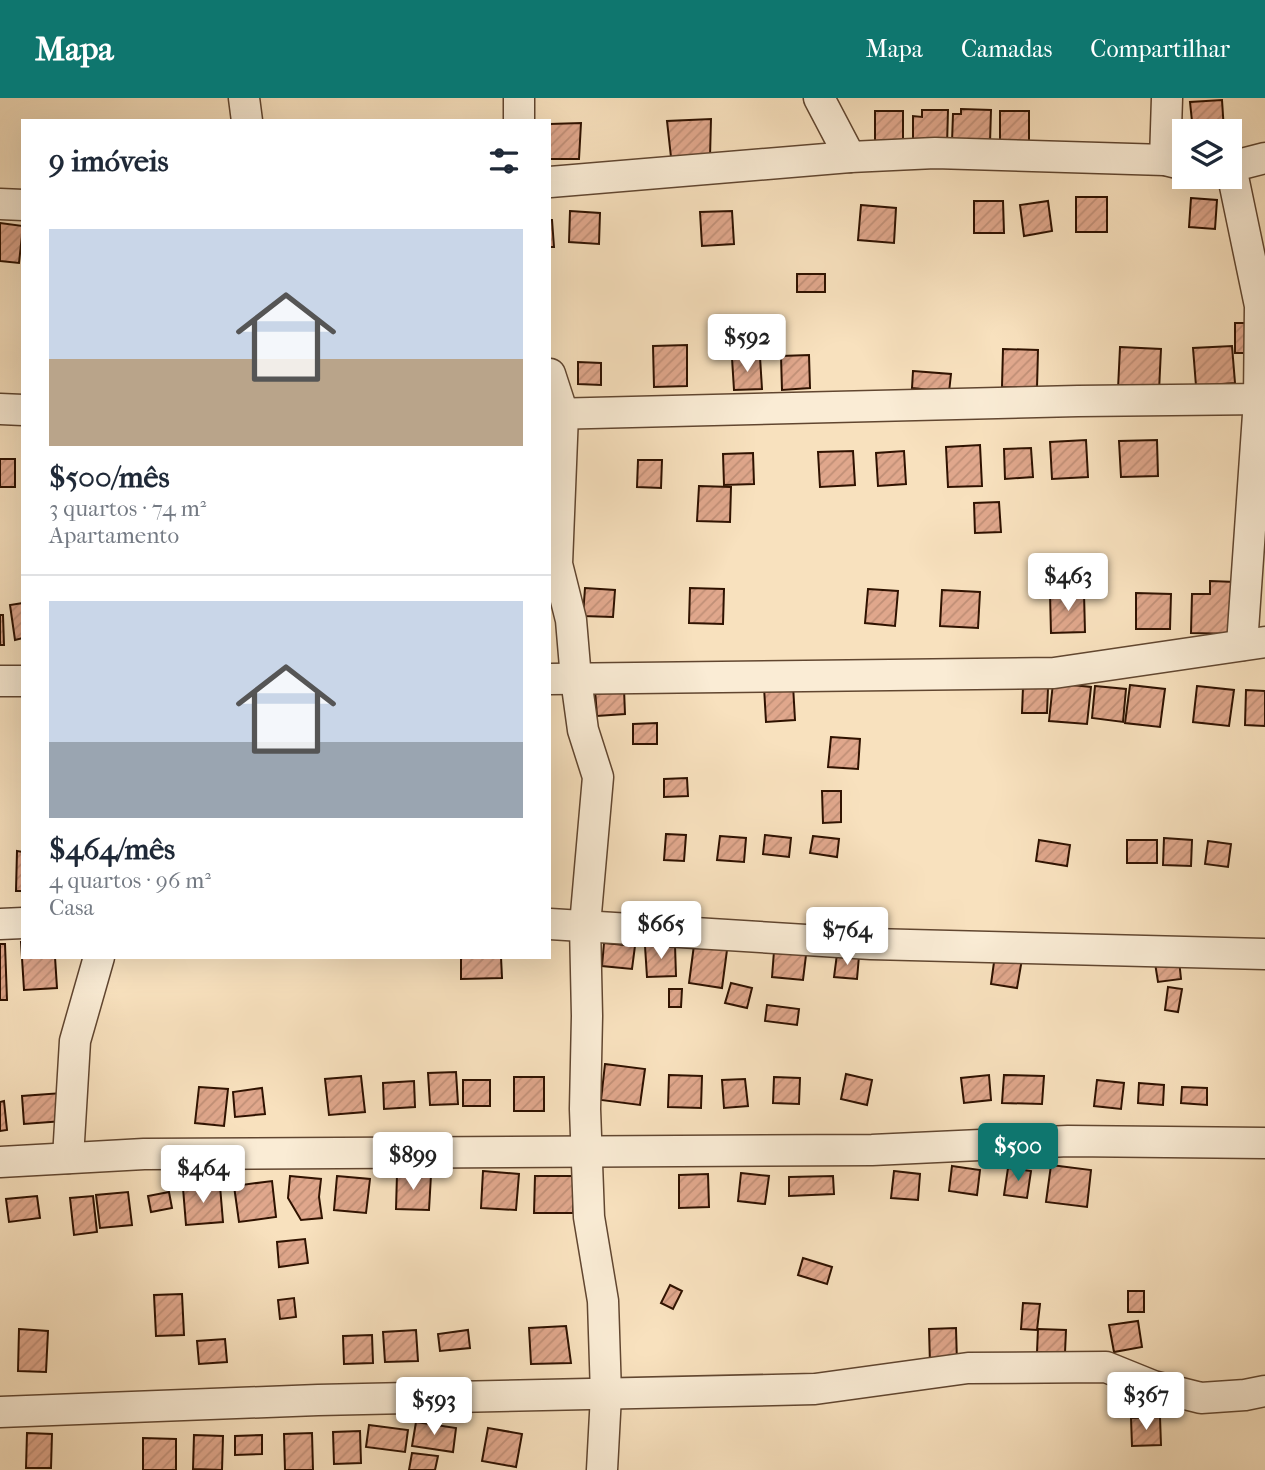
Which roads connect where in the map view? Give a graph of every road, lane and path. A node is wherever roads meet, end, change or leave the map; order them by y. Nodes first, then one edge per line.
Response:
1 (244, 98) edge
2 (519, 98) edge
3 (819, 98) edge
4 (1167, 98) edge
5 (247, 119) edge
6 (519, 119) edge
7 (1172, 138) edge
8 (850, 157) junction
9 (1265, 158) edge
10 (1172, 162) edge
11 (1242, 164) edge
12 (551, 183) edge
13 (1235, 189) edge
14 (0, 204) edge
15 (21, 205) edge
16 (551, 381) edge
17 (1262, 399) edge
18 (0, 410) edge
19 (21, 410) edge
20 (556, 414) edge
21 (1254, 643) edge
22 (563, 679) edge
23 (0, 681) edge
24 (21, 681) edge
25 (21, 923) edge
26 (0, 924) edge
27 (551, 924) edge
28 (585, 925) junction
29 (1265, 954) edge
30 (98, 959) edge
31 (1265, 1143) edge
32 (585, 1151) junction
33 (68, 1158) junction
34 (0, 1162) edge
35 (1265, 1391) edge
36 (606, 1395) junction
37 (0, 1412) edge
38 (602, 1470) edge

1 - 5 street
2 - 6 street
3 - 8 street
4 - 7 street
8 - 10 street
8 - 12 street
9 - 11 street
13 - 17 street
14 - 15 street
16 - 20 street
17 - 20 street
17 - 21 street
18 - 19 street
20 - 22 street
21 - 22 street
22 - 28 street
23 - 24 street
25 - 26 street
27 - 28 street
28 - 29 street
28 - 32 street
30 - 33 street
31 - 32 street
32 - 33 street
32 - 36 street
33 - 34 street
35 - 36 street
36 - 37 street
36 - 38 street

